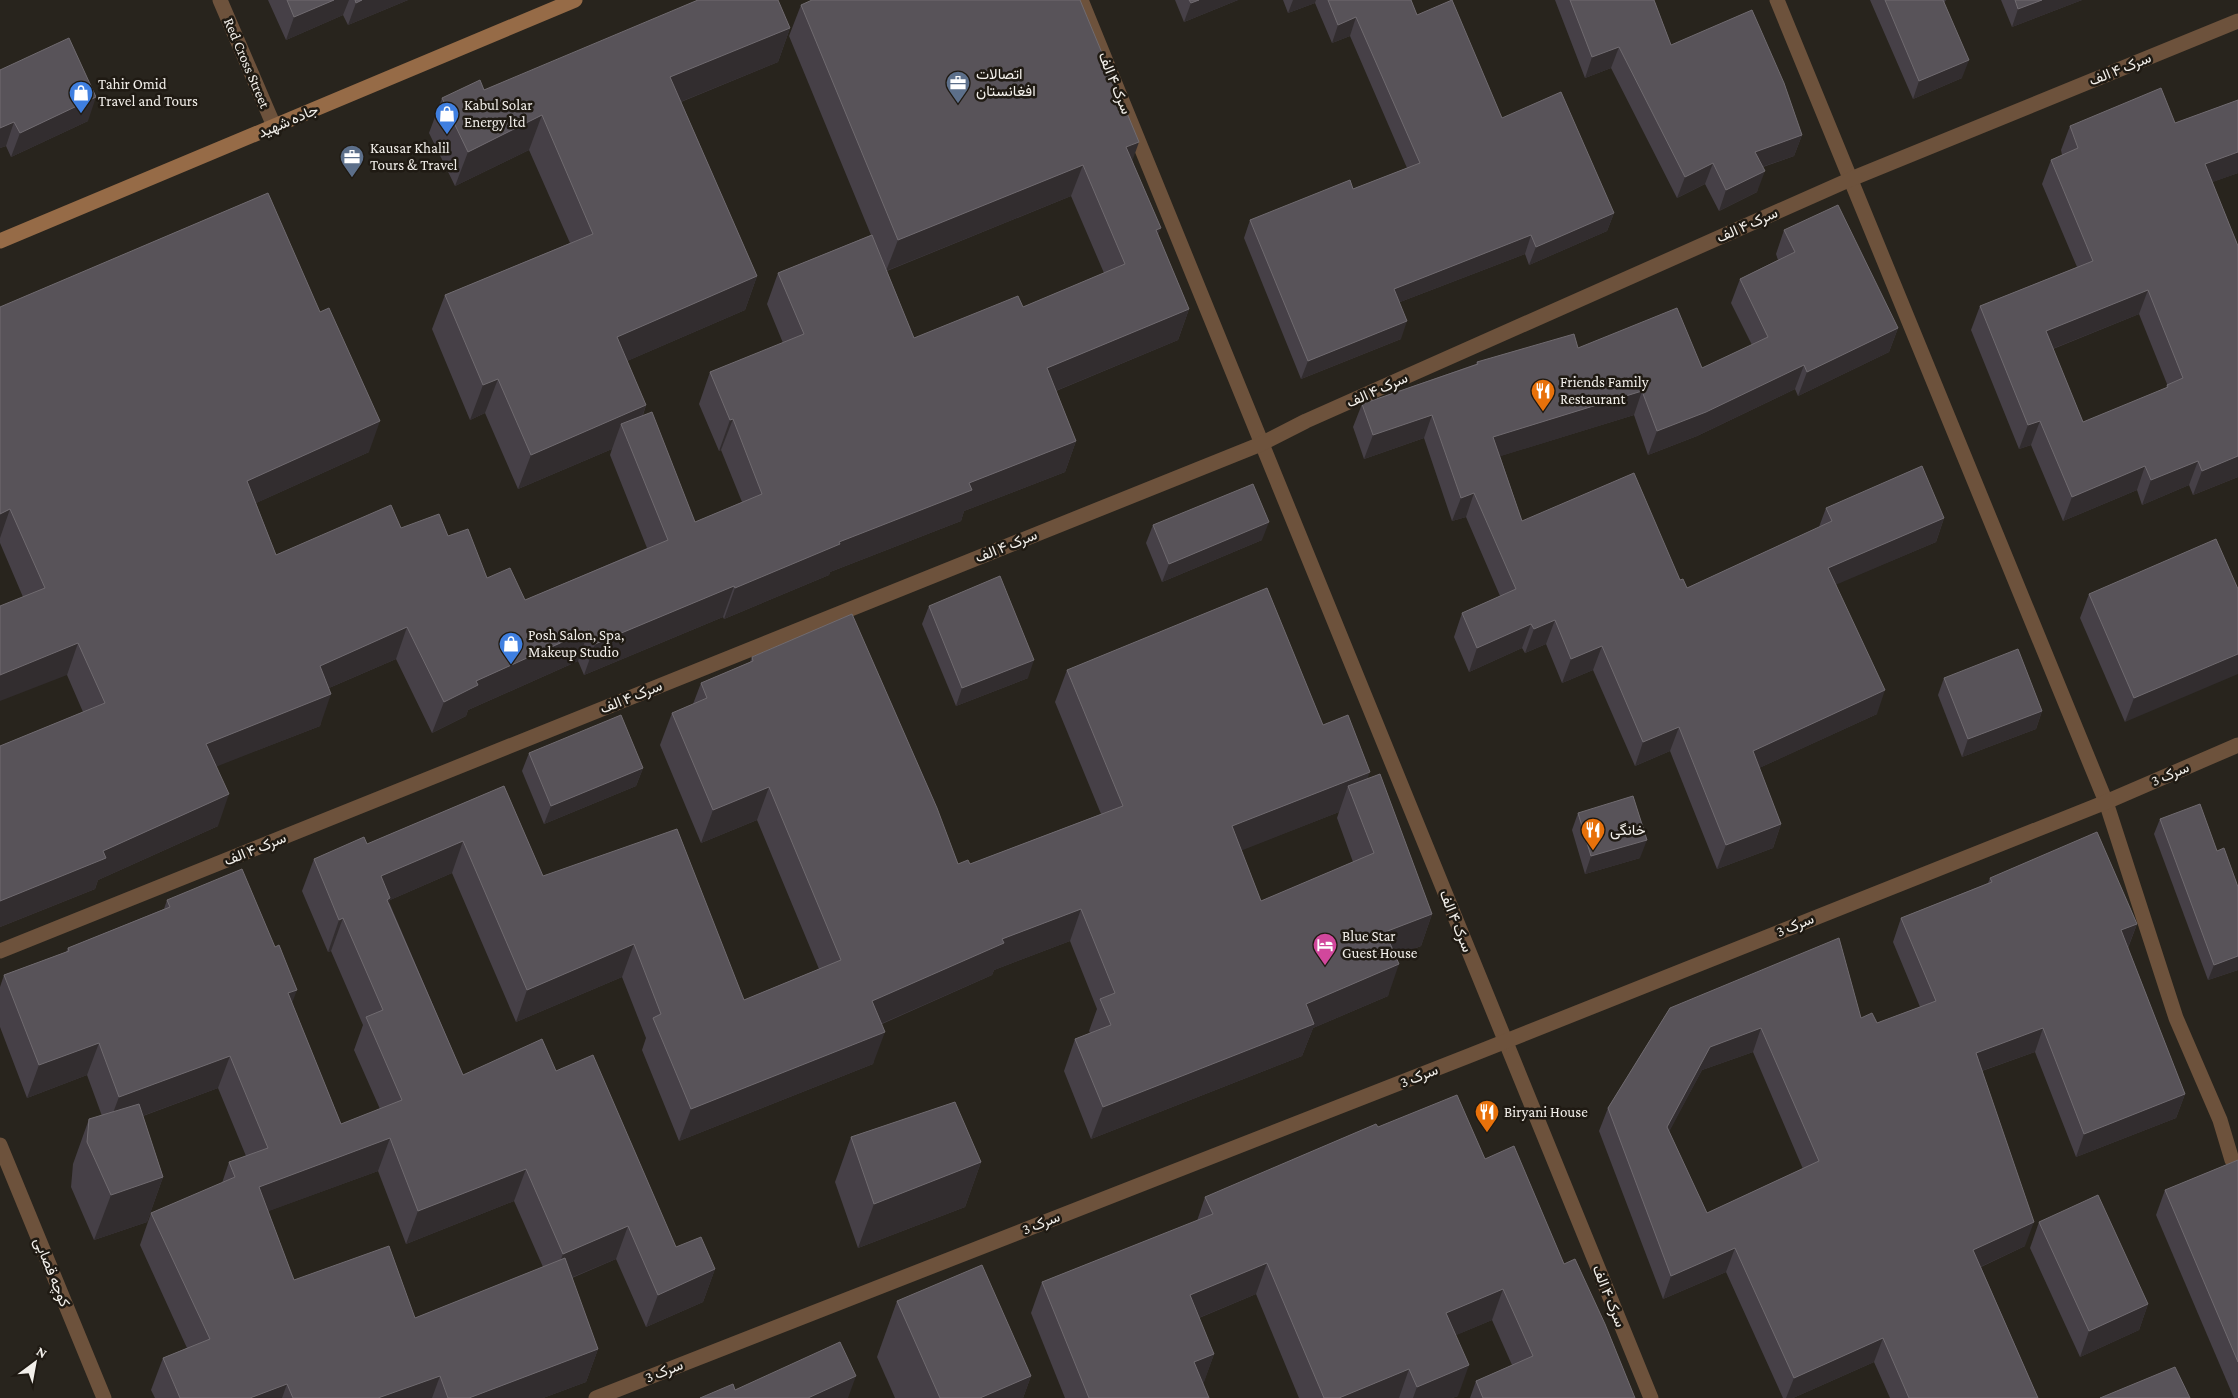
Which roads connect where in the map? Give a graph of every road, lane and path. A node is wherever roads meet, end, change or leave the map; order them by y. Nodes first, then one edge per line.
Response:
1 (220, 0) edge
2 (576, 0) edge
3 (1081, 0) edge
4 (1777, 0) edge
5 (2238, 21) edge
6 (274, 126) junction
7 (1851, 179) junction
8 (0, 241) edge
9 (1261, 444) junction
10 (2238, 744) edge
11 (2106, 802) junction
12 (0, 951) edge
13 (1505, 1040) junction
14 (0, 1145) edge
15 (2232, 1160) edge
16 (104, 1398) edge
17 (596, 1398) edge
18 (1651, 1398) edge

1 - 6 street, Red Cross Street
2 - 6 main road, جاده شهید
3 - 9 street, سرک ۴ الف
4 - 7 street
5 - 7 street, سرک ۴ الف
6 - 8 main road, جاده شهید
7 - 9 street, سرک ۴ الف
7 - 11 street
9 - 12 street, سرک ۴ الف
9 - 13 street, سرک ۴ الف
10 - 11 street, سرک 3
11 - 13 street, سرک 3
11 - 15 street
13 - 17 street, سرک 3
13 - 18 street, سرک ۴ الف
14 - 16 street, کوچه قصابی

